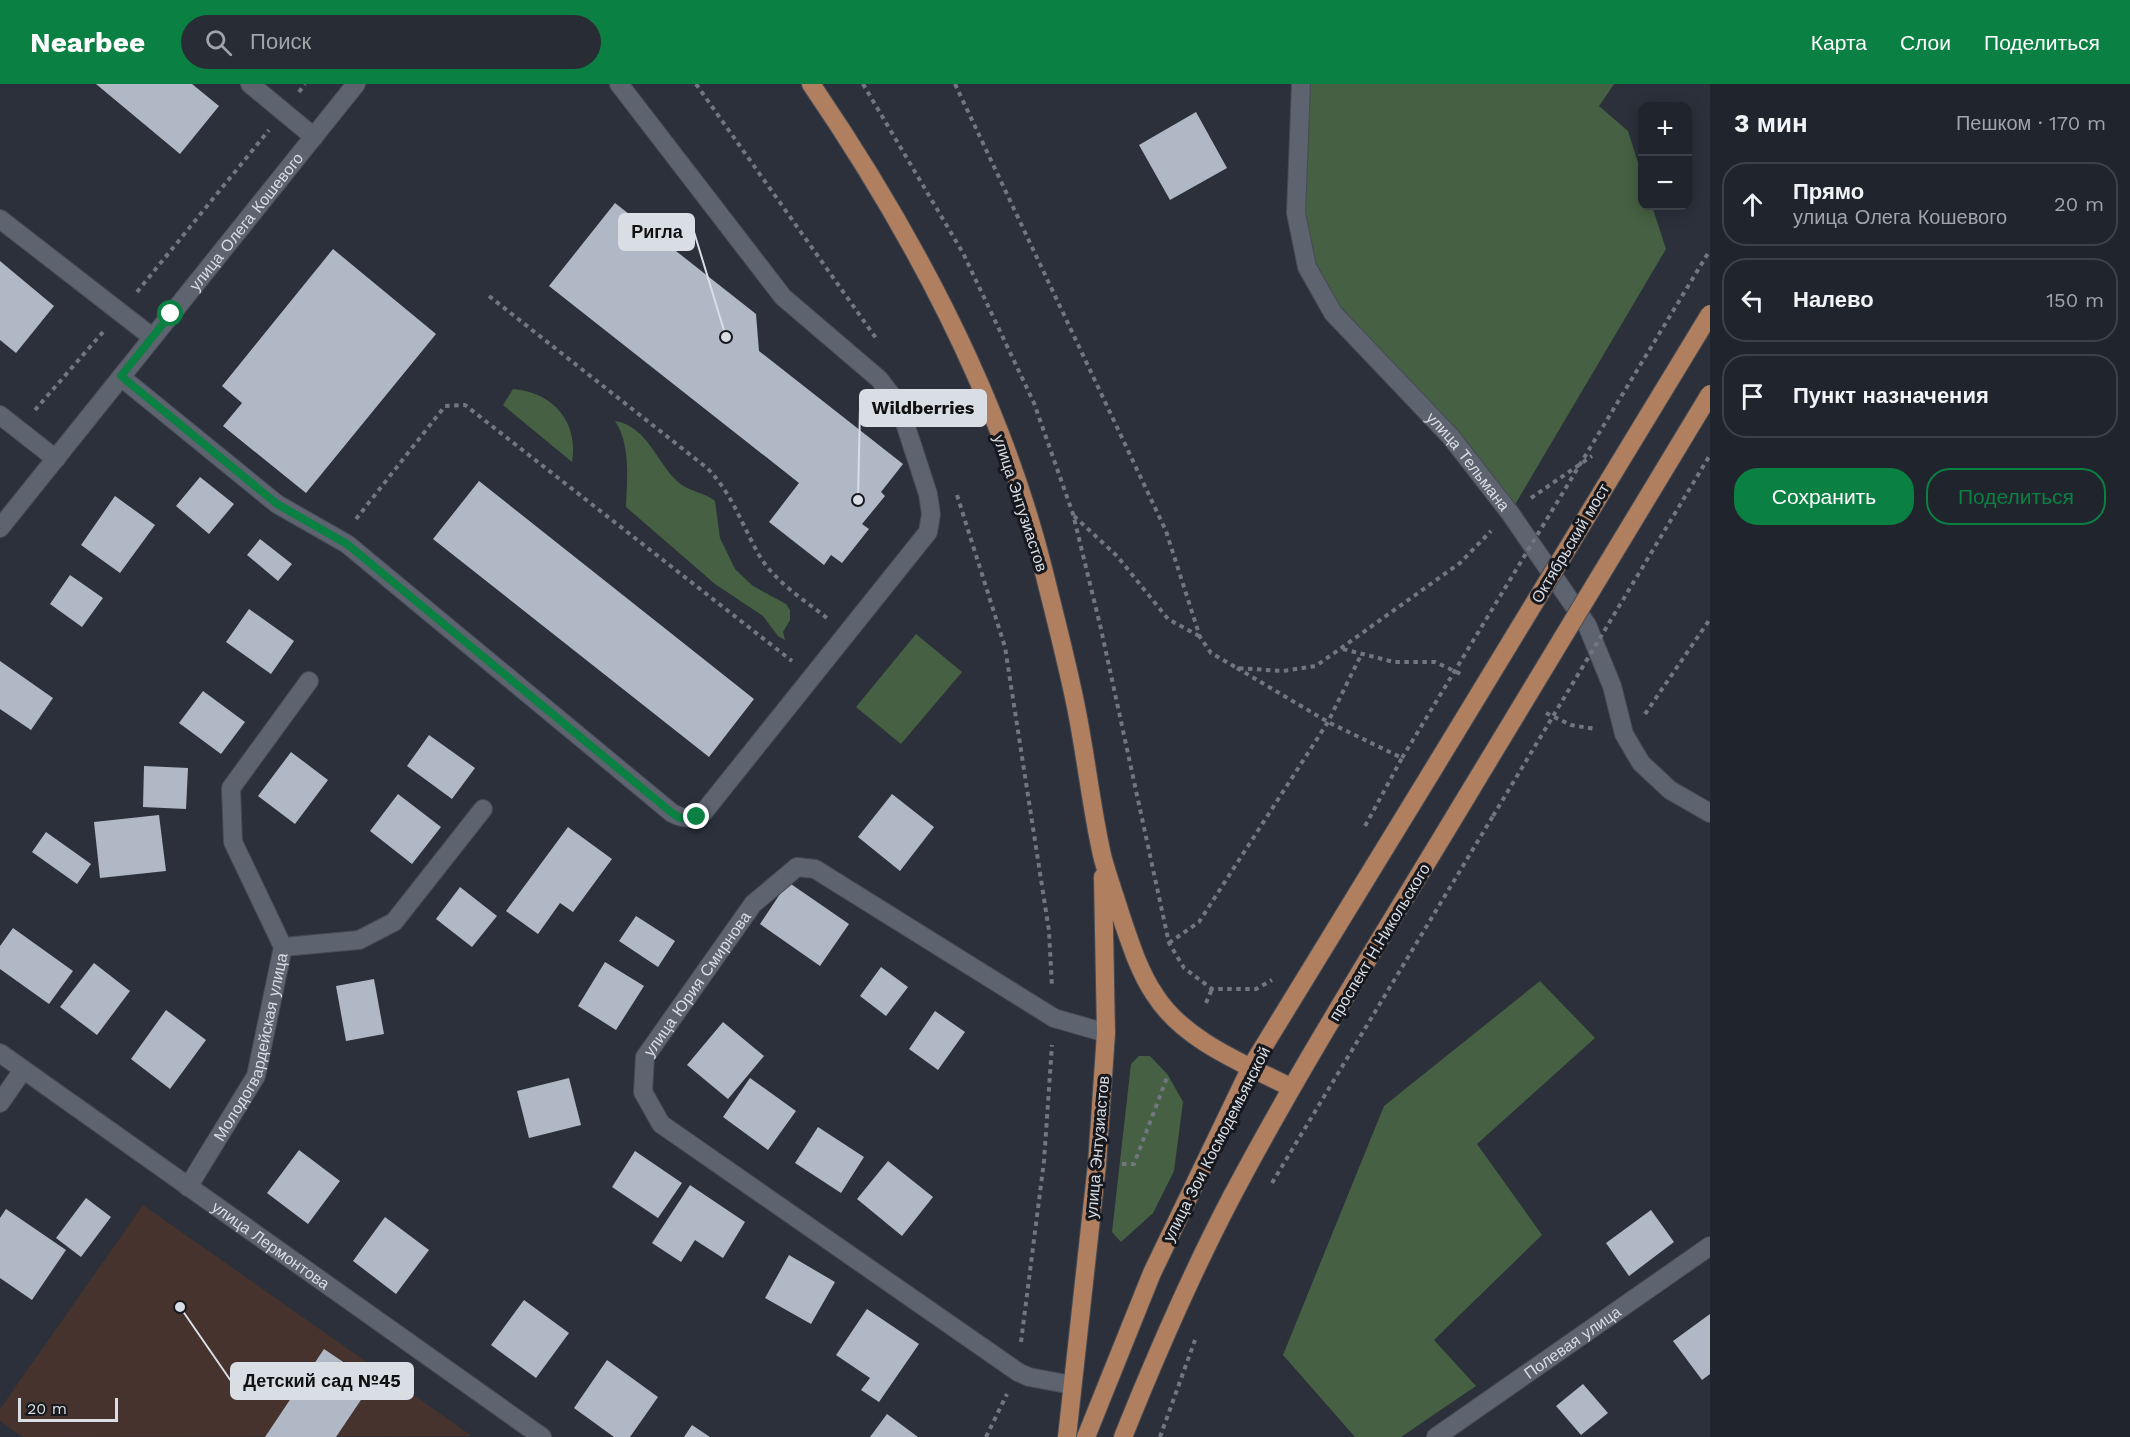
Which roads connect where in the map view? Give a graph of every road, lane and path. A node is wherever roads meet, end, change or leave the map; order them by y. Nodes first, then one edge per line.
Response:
1 (250, 84) edge
2 (305, 84) edge
3 (356, 84) edge
4 (619, 84) edge
5 (696, 84) edge
6 (811, 84) edge
7 (955, 84) edge
8 (1301, 84) edge
9 (284, 112) junction
10 (314, 137) junction
11 (0, 219) edge
12 (1710, 250) edge
13 (489, 296) dead end
14 (120, 314) junction
15 (1710, 314) edge
16 (152, 337) junction
17 (885, 351) dead end
18 (121, 376) junction
19 (1710, 394) edge
20 (0, 415) edge
21 (18, 429) junction
22 (1710, 455) edge
23 (56, 459) junction
24 (953, 483) dead end
25 (1510, 513) junction
26 (1073, 514) dead end
27 (0, 528) edge
28 (340, 539) junction
29 (1710, 619) edge
30 (846, 634) junction
31 (1200, 637) junction
32 (1595, 645) junction
33 (1342, 649) junction
34 (1237, 668) junction
35 (812, 676) junction
36 (309, 681) dead end
37 (1328, 722) junction
38 (1624, 734) junction
39 (1402, 758) junction
40 (1431, 773) joint
41 (483, 809) dead end
42 (1710, 813) edge
43 (1363, 829) dead end
44 (1102, 856) junction
45 (283, 947) junction
46 (1276, 975) dead end
47 (1212, 989) junction
48 (1206, 1003) dead end
49 (1053, 1018) junction
50 (1106, 1033) junction
51 (0, 1053) edge
52 (1251, 1067) junction
53 (23, 1070) junction
54 (1168, 1075) dead end
55 (1292, 1088) junction
56 (0, 1103) edge
57 (1119, 1164) dead end
58 (188, 1187) junction
59 (1265, 1194) dead end
60 (1710, 1246) edge
61 (1199, 1330) dead end
62 (1018, 1372) junction
63 (1072, 1385) junction
64 (542, 1437) edge
65 (986, 1437) edge
66 (1067, 1437) edge
67 (1086, 1437) edge
68 (1123, 1437) edge
69 (1160, 1437) edge
70 (1436, 1437) edge

1 - 9 street
2 - 9 path
3 - 10 street, улица Олега Кошевого
4 - 30 street
5 - 17 path
6 - 44 main road, улица Энтузиастов
7 - 31 path
8 - 25 street, улица Тельмана
9 - 10 street
9 - 14 path
10 - 16 street, улица Олега Кошевого
11 - 14 street
12 - 39 path, bridge
13 - 30 path
14 - 16 street
14 - 21 path
15 - 40 main road, Октябрьский мост, bridge
16 - 18 street, улица Олега Кошевого
18 - 23 street, улица Олега Кошевого
18 - 28 street
19 - 55 main road, проспект Н.Никольского, bridge
20 - 21 street
21 - 23 street
22 - 32 path, bridge
23 - 27 street, улица Олега Кошевого
24 - 49 path
25 - 32 street, улица Тельмана
25 - 33 path
26 - 31 path
28 - 35 path
28 - 35 street
29 - 38 path
30 - 35 street
31 - 34 path
32 - 38 street, улица Тельмана
32 - 59 path, bridge
33 - 34 path
33 - 37 path
34 - 37 path
36 - 45 street, Молодогвардейская улица
37 - 39 path
37 - 47 path
38 - 42 street, улица Тельмана
39 - 43 path
40 - 52 main road, улица Зои Космодемьянской
41 - 45 street
44 - 50 main road, улица Энтузиастов
44 - 52 main road, улица Энтузиастов
45 - 58 street, Молодогвардейская улица
46 - 47 path
47 - 48 path
49 - 50 street, улица Юрия Смирнова
49 - 62 path
49 - 62 street, улица Юрия Смирнова
50 - 63 main road, улица Энтузиастов
51 - 53 street, улица Лермонтова
52 - 55 main road, улица Энтузиастов
52 - 67 main road, улица Зои Космодемьянской
53 - 56 street
53 - 58 street, улица Лермонтова
54 - 57 path
55 - 68 main road
58 - 64 street, улица Лермонтова
60 - 70 street, Полевая улица
61 - 69 path
62 - 63 street, улица Юрия Смирнова
62 - 65 path
63 - 66 main road, улица Энтузиастов

